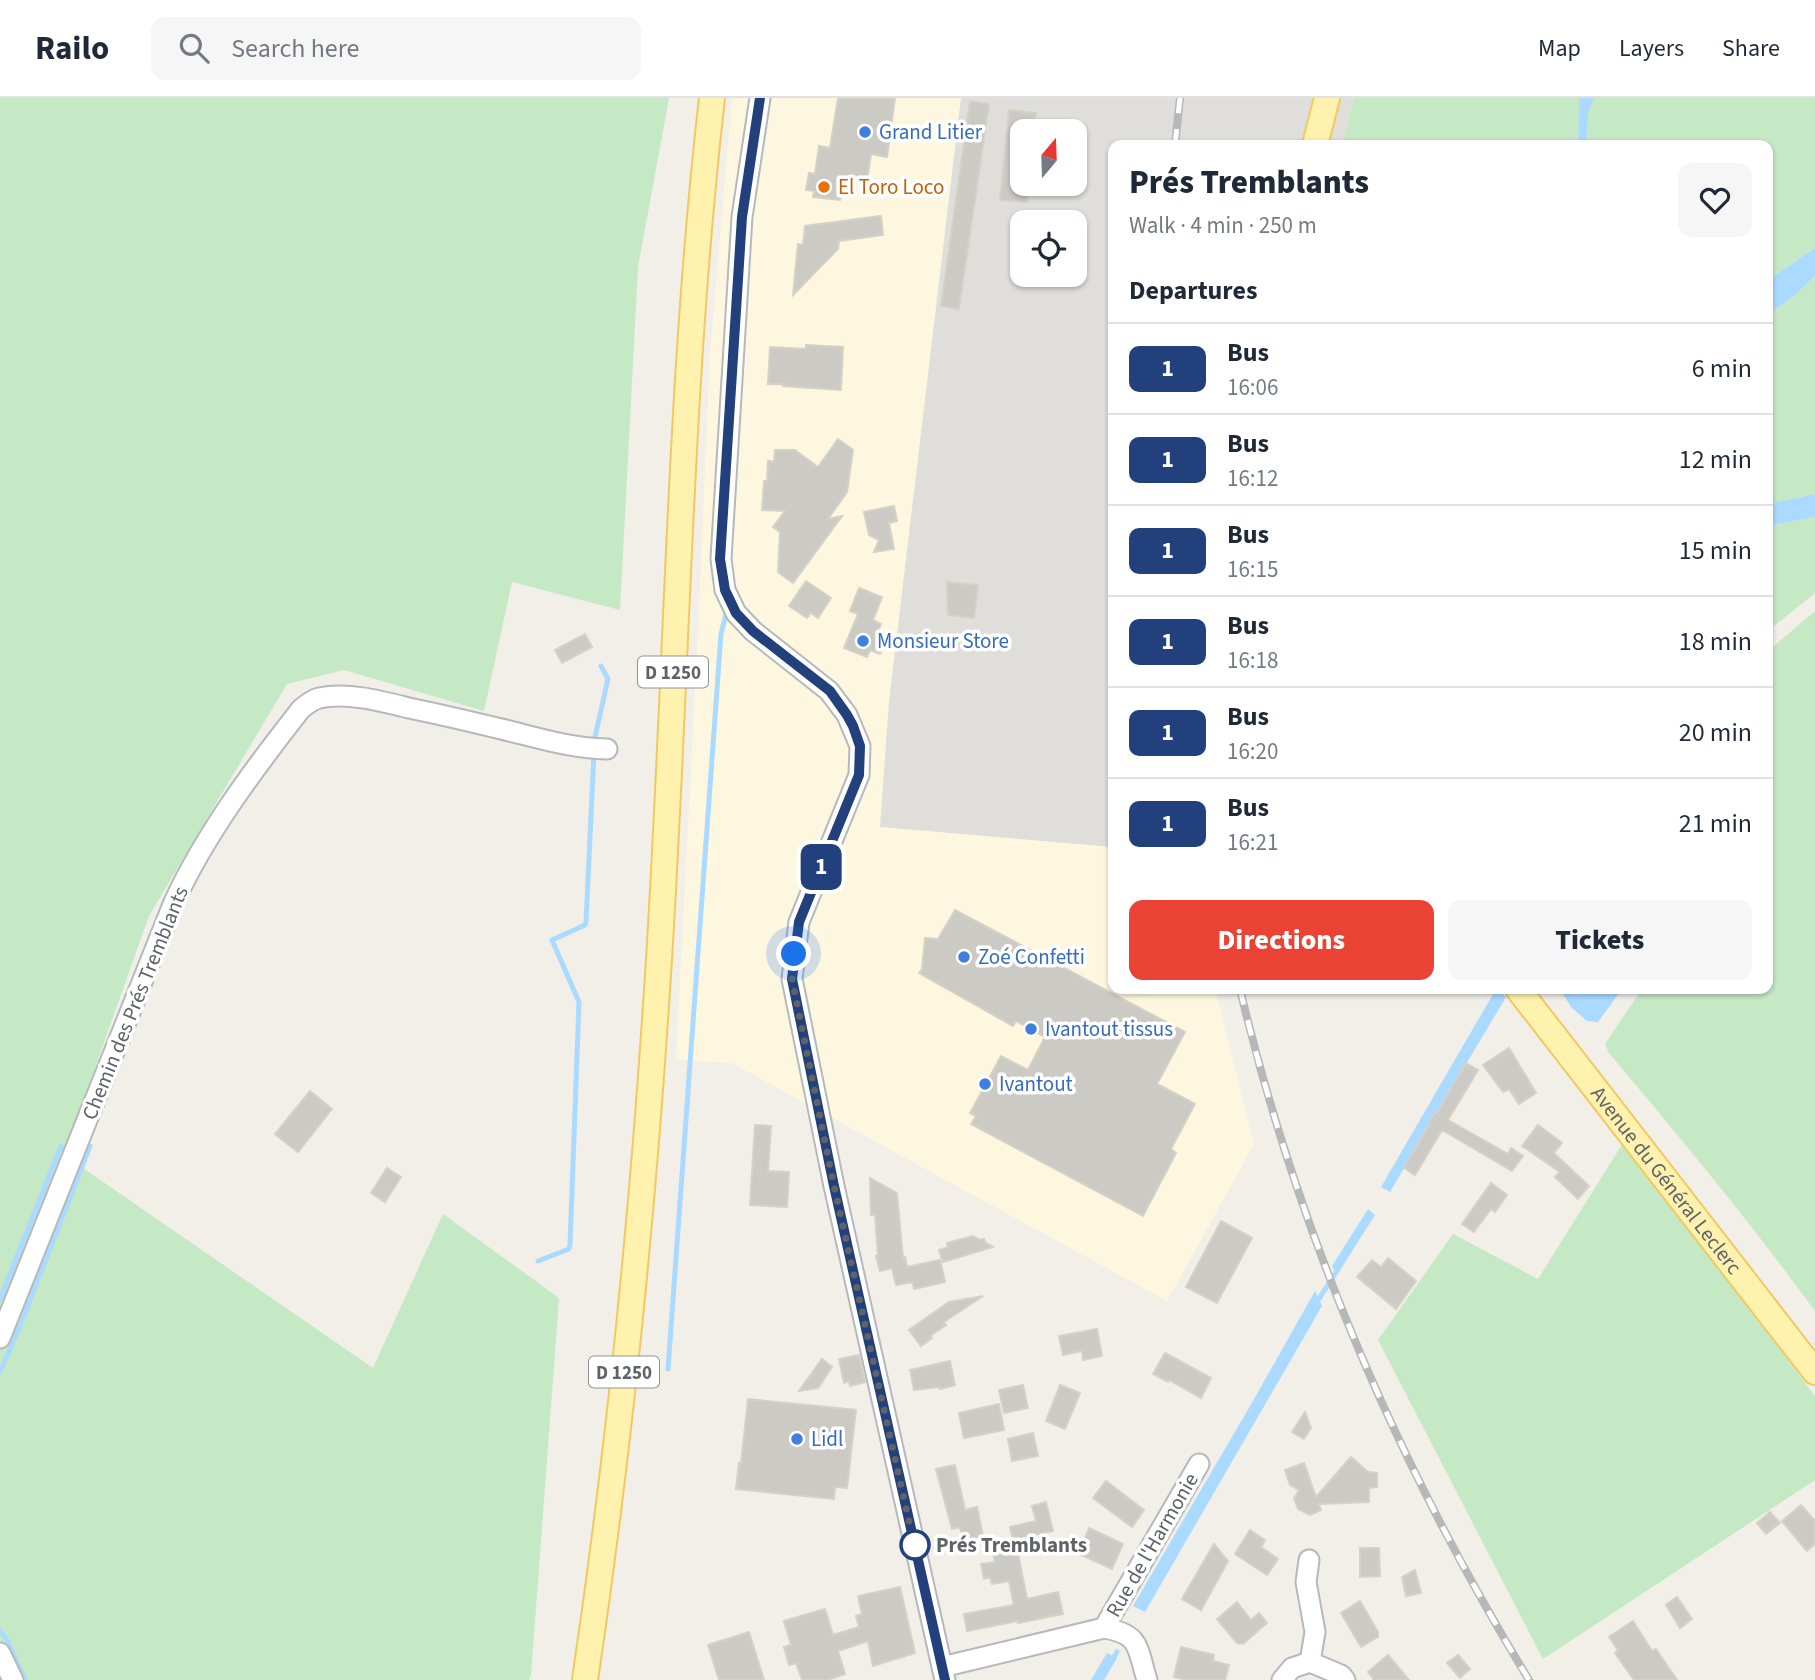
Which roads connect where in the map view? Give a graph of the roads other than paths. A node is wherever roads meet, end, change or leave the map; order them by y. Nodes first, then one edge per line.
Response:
1 (712, 98) edge
2 (760, 98) edge
3 (1327, 98) edge
4 (1316, 140) edge
5 (607, 749) dead end
6 (1522, 994) edge
7 (0, 1338) edge
8 (1815, 1372) edge
9 (1199, 1464) dead end
10 (611, 1498) junction
11 (1309, 1560) dead end
12 (1104, 1628) junction
13 (0, 1653) edge
14 (1310, 1662) junction
15 (943, 1673) edge
16 (13, 1680) edge
17 (572, 1680) edge
18 (586, 1680) edge
19 (1147, 1680) edge
20 (1282, 1680) edge
21 (1345, 1680) edge

1 - 10 main road, D 1250
2 - 15 street
3 - 4 main road
5 - 7 street, Chemin des Prés Tremblants
6 - 8 main road, Avenue du Général Leclerc
9 - 12 street, Rue de l'Harmonie
10 - 17 main road
10 - 18 main road, D 1250
11 - 14 street
12 - 15 street, Rue de l'Harmonie
12 - 19 street
13 - 16 street
14 - 20 street
14 - 21 street

